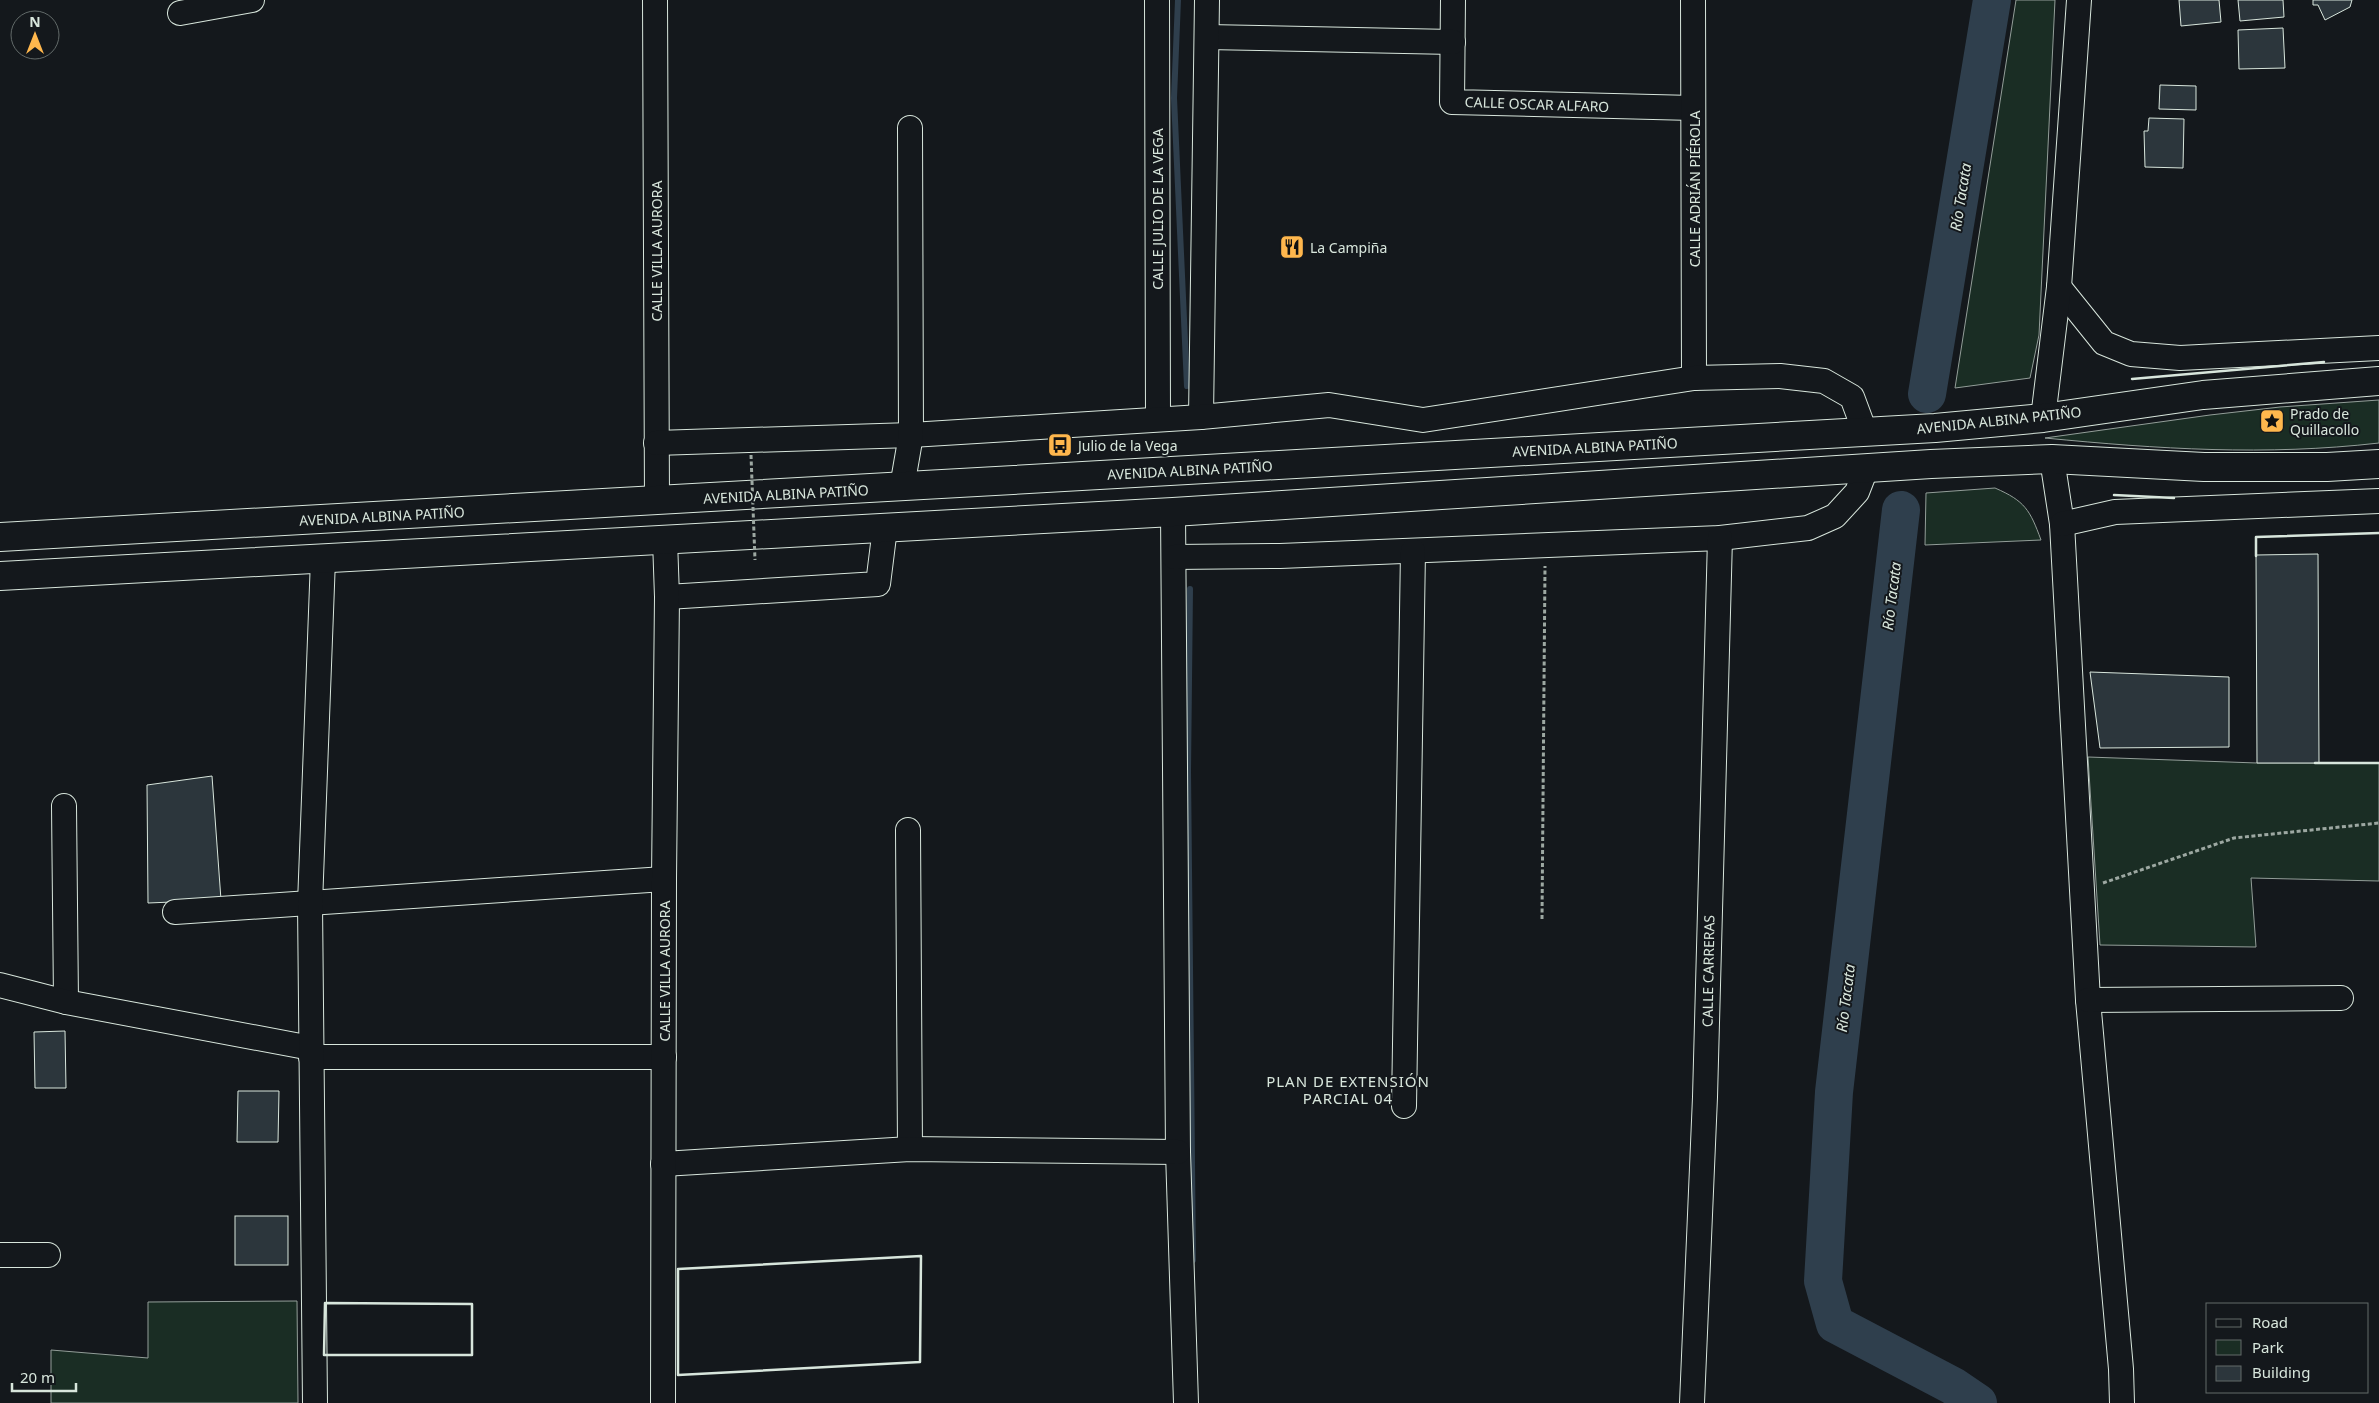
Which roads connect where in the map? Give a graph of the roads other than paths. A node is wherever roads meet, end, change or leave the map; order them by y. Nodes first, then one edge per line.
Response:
1 (252, 0) edge
2 (655, 0) edge
3 (1157, 0) edge
4 (1207, 0) edge
5 (1453, 0) edge
6 (1694, 0) edge
7 (2079, 0) edge
8 (180, 12) dead end
9 (1207, 37) junction
10 (1453, 42) junction
11 (1693, 108) junction
12 (910, 128) dead end
13 (2059, 288) junction
14 (2379, 348) edge
15 (1694, 378) junction
16 (2379, 382) edge
17 (1201, 417) junction
18 (2043, 418) junction
19 (1158, 419) junction
20 (1865, 432) junction
21 (911, 435) junction
22 (656, 443) junction
23 (2052, 459) junction
24 (2379, 464) edge
25 (1866, 469) junction
26 (902, 487) junction
27 (656, 501) junction
28 (2379, 501) edge
29 (1173, 512) junction
30 (2062, 524) junction
31 (885, 528) junction
32 (0, 537) edge
33 (1720, 538) junction
34 (665, 540) junction
35 (1413, 551) junction
36 (1174, 557) junction
37 (323, 559) junction
38 (0, 576) edge
39 (667, 597) junction
40 (64, 806) dead end
41 (908, 830) dead end
42 (664, 879) junction
43 (310, 904) junction
44 (175, 912) dead end
45 (0, 985) edge
46 (2341, 998) dead end
47 (2088, 1000) junction
48 (66, 1002) junction
49 (311, 1053) junction
50 (664, 1057) junction
51 (1404, 1106) dead end
52 (910, 1149) junction
53 (1178, 1152) junction
54 (663, 1164) junction
55 (0, 1255) edge
56 (48, 1255) dead end
57 (316, 1403) edge
58 (663, 1403) edge
59 (1186, 1403) edge
60 (1692, 1403) edge
61 (2122, 1403) edge

1 - 8 street
2 - 22 street, CALLE VILLA AURORA
3 - 19 street, CALLE JULIO DE LA VEGA
4 - 9 street
5 - 10 street, CALLE OSCAR ALFARO
6 - 11 street, CALLE ADRIÁN PIÉROLA
7 - 13 street
9 - 10 street
9 - 17 street
10 - 11 street, CALLE OSCAR ALFARO
11 - 15 street, CALLE ADRIÁN PIÉROLA
12 - 21 street
13 - 14 street
13 - 18 street
15 - 17 street
15 - 20 street
16 - 18 highway, AVENIDA ALBINA PATIÑO
17 - 19 street
18 - 20 highway, AVENIDA ALBINA PATIÑO
19 - 21 street
20 - 26 highway, AVENIDA ALBINA PATIÑO
21 - 22 street
21 - 26 street
22 - 27 street, CALLE VILLA AURORA
23 - 24 highway
23 - 25 highway
23 - 30 street
25 - 29 highway
25 - 33 street
26 - 27 highway, AVENIDA ALBINA PATIÑO
27 - 32 highway, AVENIDA ALBINA PATIÑO
28 - 30 street
29 - 31 highway
29 - 36 street
30 - 47 street
31 - 34 highway
31 - 39 street
33 - 35 street
33 - 60 street, CALLE CARRERAS
34 - 37 highway
34 - 39 street, CALLE VILLA AURORA
35 - 36 street
35 - 51 street
36 - 53 street
37 - 38 highway
37 - 43 street
39 - 42 street, CALLE VILLA AURORA
40 - 48 street
41 - 52 street
42 - 43 street
42 - 50 street, CALLE VILLA AURORA
43 - 44 street
43 - 49 street
45 - 48 street
46 - 47 street
47 - 61 street
48 - 49 street
49 - 50 street
49 - 57 street
50 - 54 street, CALLE VILLA AURORA
52 - 53 street
52 - 54 street
53 - 59 street
54 - 58 street, CALLE VILLA AURORA
55 - 56 street

